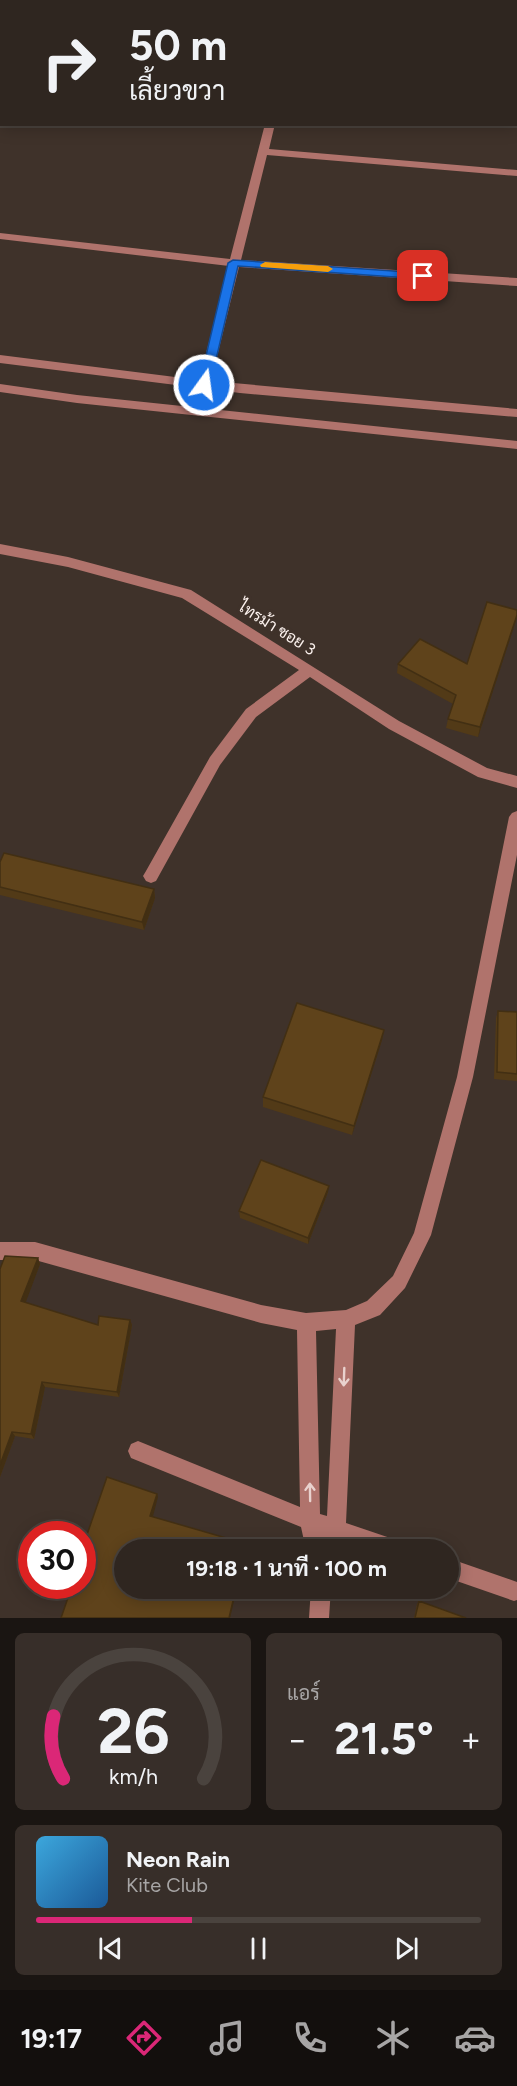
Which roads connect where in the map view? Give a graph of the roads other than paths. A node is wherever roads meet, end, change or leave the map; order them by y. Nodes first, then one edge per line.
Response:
1 (270, 126) edge
2 (263, 152) junction
3 (517, 173) edge
4 (0, 236) edge
5 (233, 263) junction
6 (517, 282) edge
7 (0, 359) edge
8 (204, 385) junction
9 (0, 388) edge
10 (517, 413) edge
11 (517, 446) edge
12 (0, 549) edge
13 (310, 670) junction
14 (517, 782) edge
15 (517, 817) edge
16 (151, 876) dead end
17 (0, 1251) edge
18 (346, 1319) junction
19 (306, 1322) junction
20 (138, 1451) dead end
21 (310, 1521) junction
22 (336, 1528) junction
23 (314, 1539) edge
24 (333, 1539) edge
25 (367, 1539) edge
26 (459, 1572) edge
27 (514, 1591) dead end
28 (320, 1599) edge
29 (319, 1618) edge

1 - 2 street
2 - 3 street
2 - 5 street
4 - 5 street
5 - 6 street
5 - 8 street
7 - 8 street
8 - 10 street
9 - 11 street
12 - 13 street, ไทรม้า ซอย 3
13 - 14 street, ไทรม้า ซอย 3
13 - 16 street
15 - 18 street
17 - 19 street
18 - 19 street
18 -> 22 street
21 -> 19 street
20 - 21 street
21 - 22 street
21 - 23 street
22 - 24 street
22 - 25 street
26 - 27 street
28 - 29 street

